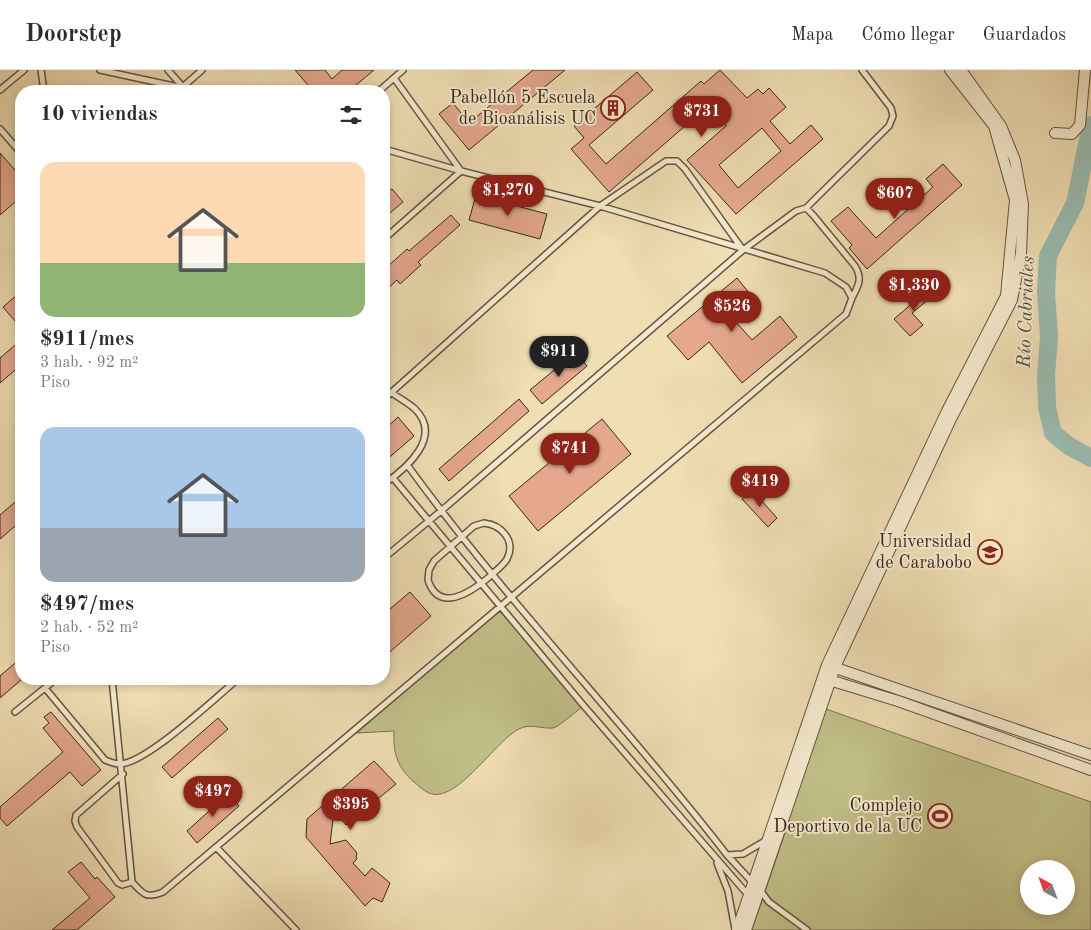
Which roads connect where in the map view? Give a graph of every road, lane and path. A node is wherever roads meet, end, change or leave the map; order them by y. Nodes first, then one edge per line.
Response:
1 (24, 70) edge
2 (42, 70) edge
3 (100, 70) edge
4 (168, 70) edge
5 (202, 70) edge
6 (403, 70) edge
7 (862, 70) edge
8 (950, 70) edge
9 (962, 70) edge
10 (1085, 70) edge
11 (394, 78) junction
12 (43, 85) edge
13 (173, 85) edge
14 (181, 85) edge
15 (185, 85) edge
16 (386, 85) edge
17 (0, 90) edge
18 (0, 129) edge
19 (1055, 133) dead end
20 (15, 147) edge
21 (390, 151) edge
22 (461, 171) junction
23 (600, 206) junction
24 (806, 208) junction
25 (390, 233) edge
26 (743, 250) junction
27 (852, 298) junction
28 (392, 393) joint
29 (408, 466) junction
30 (393, 478) junction
31 (390, 480) edge
32 (441, 511) junction
33 (429, 520) junction
34 (462, 536) junction
35 (450, 547) junction
36 (390, 553) edge
37 (492, 574) junction
38 (481, 584) junction
39 (511, 596) junction
40 (499, 606) junction
41 (831, 666) junction
42 (826, 679) junction
43 (49, 685) edge
44 (113, 685) edge
45 (231, 685) edge
46 (45, 688) junction
47 (15, 712) dead end
48 (1091, 755) edge
49 (122, 764) junction
50 (1091, 770) edge
51 (123, 774) junction
52 (770, 838) junction
53 (216, 847) junction
54 (726, 855) junction
55 (714, 858) junction
56 (132, 882) junction
57 (757, 887) junction
58 (752, 899) junction
59 (769, 902) junction
60 (296, 930) edge
61 (736, 930) edge
62 (746, 930) edge
63 (807, 930) edge

1 - 17 lane
2 - 12 lane
3 - 13 lane
4 - 14 lane
5 - 15 lane
6 - 11 lane
7 - 24 lane
8 - 41 street
9 - 41 street
10 - 19 street
11 - 16 lane
11 - 22 lane
18 - 20 lane
21 - 22 lane
22 - 23 lane
22 - 25 lane
23 - 26 lane
23 - 26 lane
23 - 28 lane
24 - 26 lane
24 - 27 lane
26 - 27 lane
26 - 32 lane
27 - 39 lane
28 - 29 lane
29 - 30 lane
29 - 32 lane
30 - 31 lane
30 - 33 lane
32 - 33 lane
32 - 34 lane
33 - 35 lane
33 - 36 lane
34 - 35 lane
34 - 37 lane
34 - 37 lane
35 - 38 lane
35 - 38 lane
37 - 38 lane
37 - 39 lane
38 - 40 lane
39 - 40 lane
39 - 54 lane
40 - 53 lane
40 - 55 lane
41 - 42 street
41 - 48 street
42 - 50 street
42 - 52 street
42 - 57 street
43 - 46 lane
44 - 49 lane
45 - 49 lane
46 - 47 lane
46 - 49 lane
49 - 51 lane
51 - 56 lane
51 - 56 lane
52 - 54 lane
52 - 57 street
53 - 56 lane
53 - 60 lane
54 - 57 lane
55 - 58 lane
55 - 61 lane
57 - 58 street
57 - 59 lane
58 - 59 lane
58 - 61 street
58 - 62 street
59 - 63 lane

